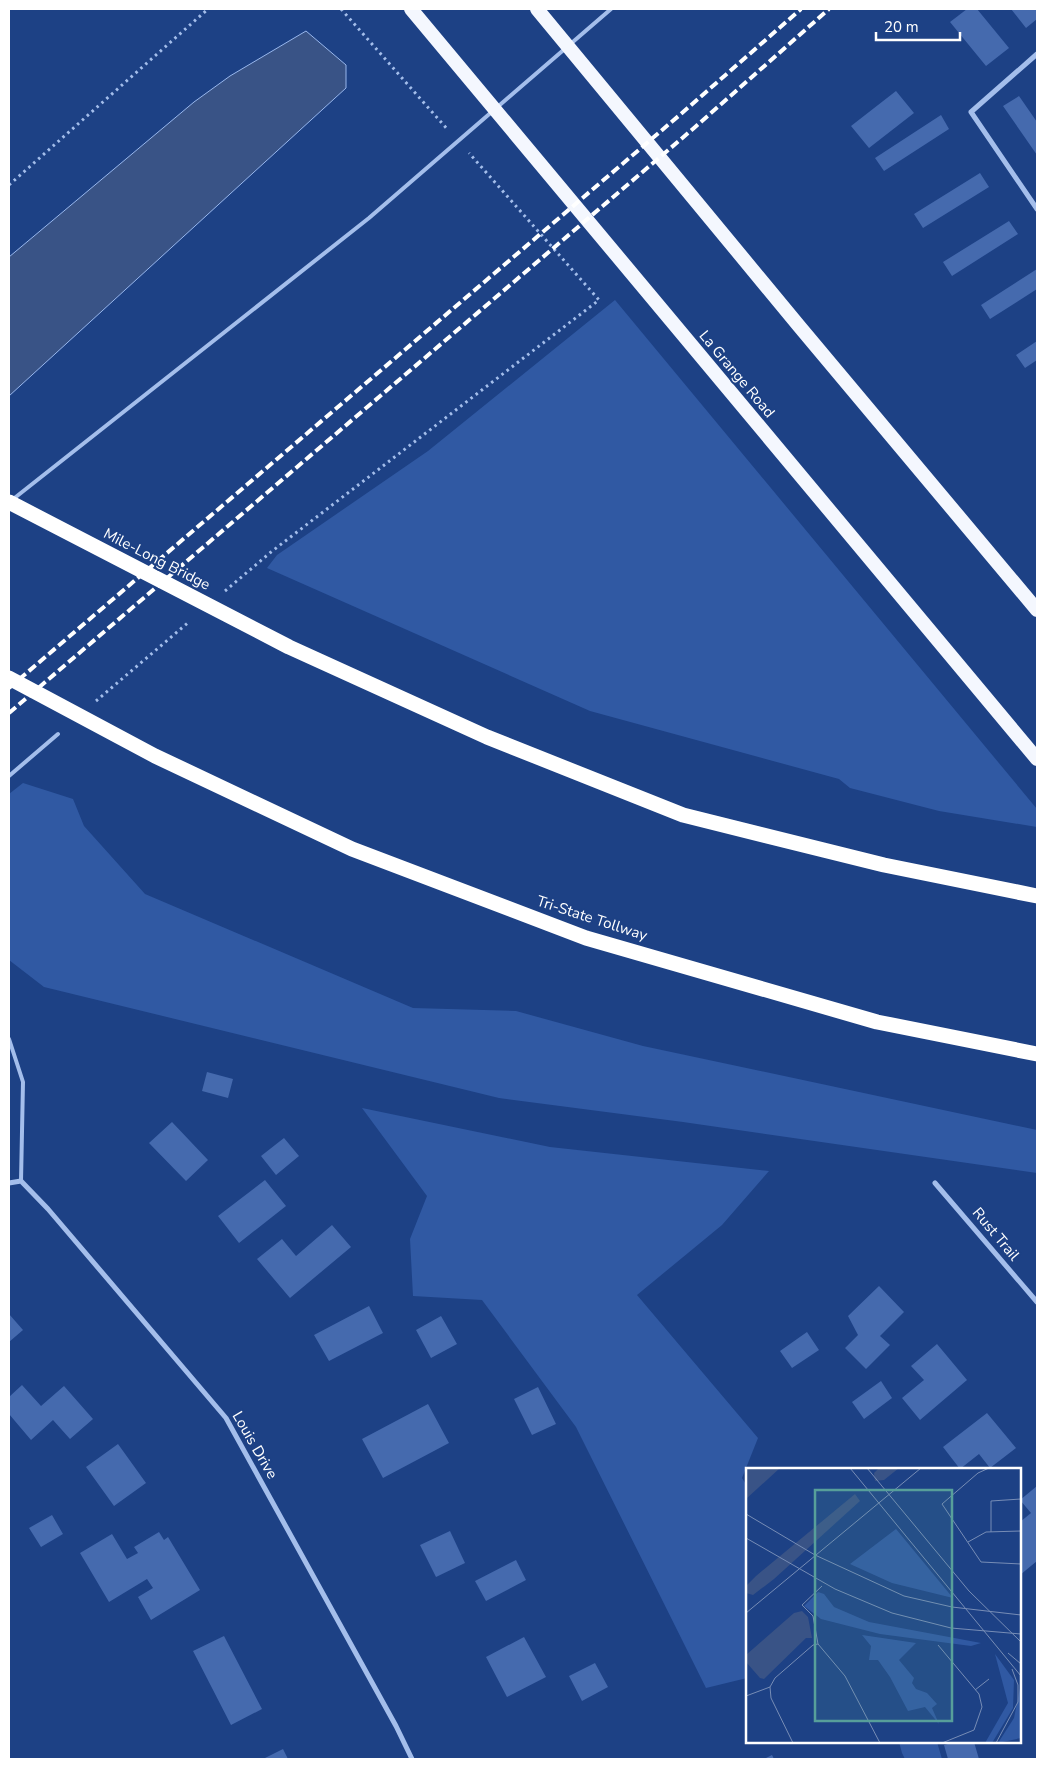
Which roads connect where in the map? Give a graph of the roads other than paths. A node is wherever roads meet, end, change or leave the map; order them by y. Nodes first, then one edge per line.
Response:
1 (411, 9) edge
2 (537, 9) edge
3 (610, 9) edge
4 (1037, 54) edge
5 (1037, 209) edge
6 (9, 502) edge
7 (1037, 610) edge
8 (9, 678) edge
9 (58, 734) dead end
10 (1037, 759) edge
11 (9, 776) edge
12 (1037, 896) edge
13 (9, 1039) edge
14 (1037, 1054) edge
15 (21, 1181) junction
16 (935, 1182) dead end
17 (9, 1183) edge
18 (1037, 1302) edge
19 (412, 1759) edge

1 - 10 highway, La Grange Road
2 - 7 highway
3 - 6 lane
4 - 5 street
6 - 12 highway, Mile-Long Bridge
8 - 14 highway, Tri-State Tollway
9 - 11 lane
13 - 15 lane
15 - 17 street
15 - 19 street, Louis Drive
16 - 18 street, Rust Trail

